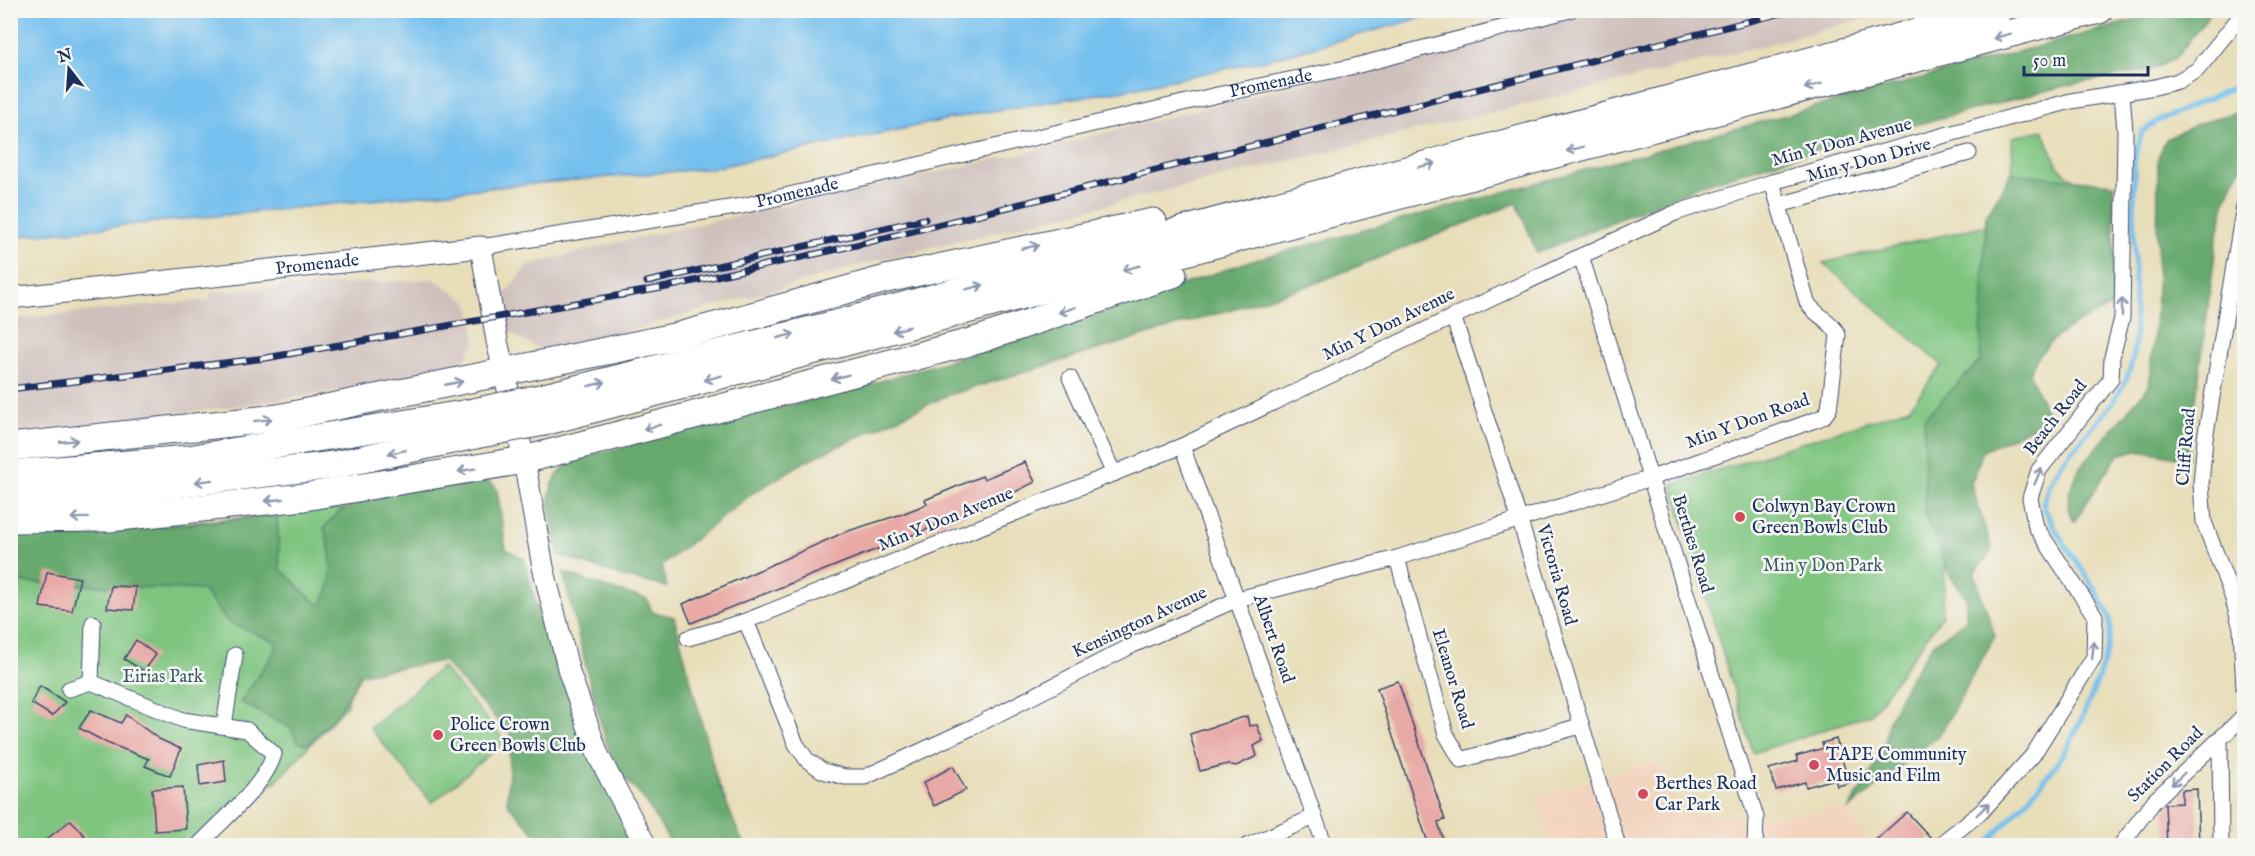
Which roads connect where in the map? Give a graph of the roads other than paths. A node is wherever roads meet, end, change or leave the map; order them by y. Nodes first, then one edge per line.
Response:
1 (1570, 10) edge
2 (1999, 10) edge
3 (2099, 10) edge
4 (2244, 12) edge
5 (2122, 93) junction
6 (1969, 153) dead end
7 (1772, 182) junction
8 (1394, 186) junction
9 (1779, 206) junction
10 (2244, 206) edge
11 (481, 247) junction
12 (1581, 256) junction
13 (10, 298) edge
14 (1453, 316) junction
15 (504, 373) junction
16 (1070, 378) dead end
17 (472, 424) junction
18 (1182, 446) junction
19 (10, 447) edge
20 (524, 460) junction
21 (10, 474) edge
22 (1114, 474) junction
23 (1651, 478) junction
24 (10, 497) edge
25 (1519, 518) junction
26 (10, 519) edge
27 (1396, 558) junction
28 (1238, 599) junction
29 (746, 621) junction
30 (93, 623) dead end
31 (688, 638) dead end
32 (235, 656) dead end
33 (91, 682) junction
34 (2244, 688) edge
35 (69, 689) dead end
36 (2244, 716) edge
37 (224, 726) junction
38 (1580, 726) junction
39 (2220, 739) junction
40 (1314, 817) junction
41 (198, 846) edge
42 (646, 846) edge
43 (1247, 846) edge
44 (1325, 846) edge
45 (1618, 846) edge
46 (1755, 846) edge
47 (1938, 846) edge
48 (2120, 846) edge
49 (2221, 846) edge

1 - 11 street, Promenade
8 -> 2 highway
3 -> 8 highway
4 - 5 street
5 - 7 street, Min Y Don Avenue
47 -> 5 street, Beach Road
6 - 9 street, Min y Don Drive
7 - 9 street, Min Y Don Road
7 - 12 street, Min Y Don Avenue
15 -> 8 highway
8 - 17 highway, bridge
8 -> 20 highway
9 - 23 street, Min Y Don Road
10 - 34 street, Cliff Road
11 - 13 street, Promenade
11 - 15 street
12 - 14 street, Min Y Don Avenue
12 - 23 street, Berthes Road
14 - 18 street, Min Y Don Avenue
14 - 25 street, Victoria Road
19 -> 15 highway
15 - 20 street
16 - 22 street
17 - 21 highway
17 -> 24 highway
18 - 22 street, Min Y Don Avenue
18 - 28 street, Albert Road
20 -> 26 highway
20 - 42 street
22 - 29 street, Min Y Don Avenue
23 - 25 street, Kensington Avenue
23 - 46 street, Berthes Road
25 - 27 street, Kensington Avenue
25 - 38 street, Victoria Road
27 - 28 street, Kensington Avenue
27 - 38 street, Eleanor Road
28 - 29 street, Kensington Avenue
28 - 40 street, Albert Road
29 - 31 street, Min Y Don Avenue
30 - 33 street
32 - 37 street
33 - 35 street
33 - 37 street
36 - 39 street, Station Road
37 - 41 street
38 - 45 street, Victoria Road
39 -> 48 street, Station Road
39 - 49 street
40 - 43 street
40 - 44 street, Albert Road

